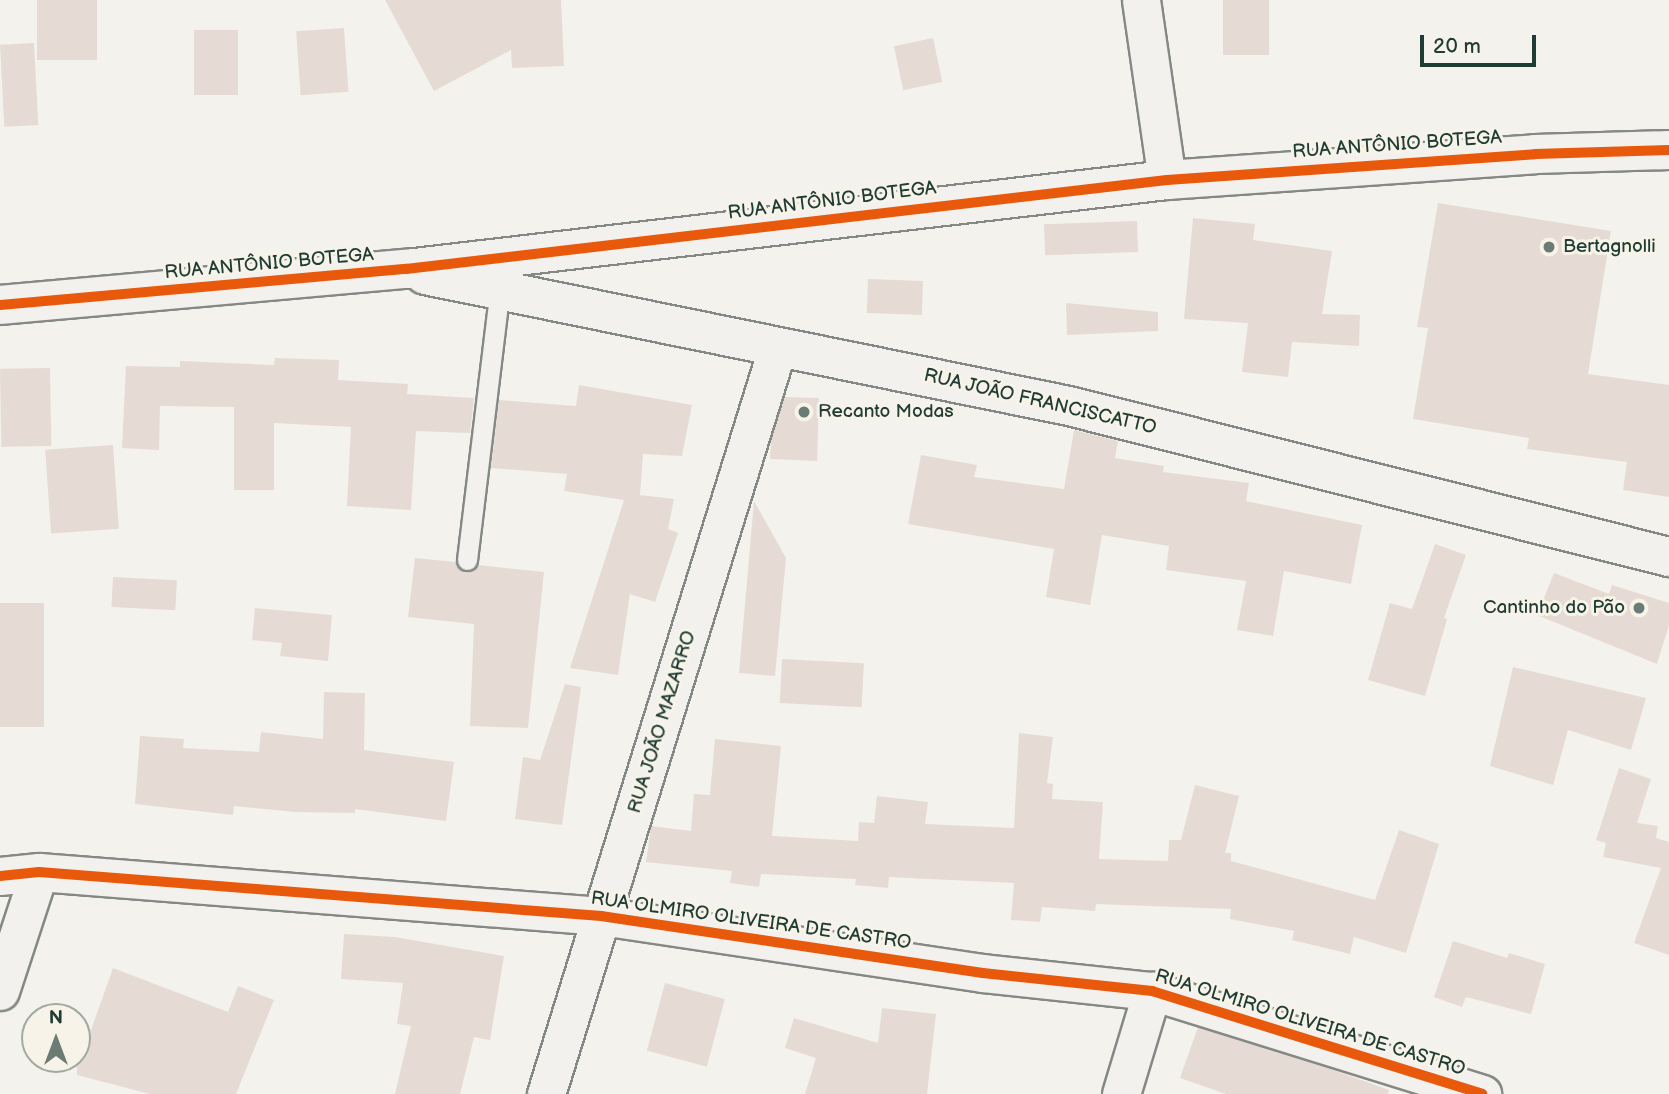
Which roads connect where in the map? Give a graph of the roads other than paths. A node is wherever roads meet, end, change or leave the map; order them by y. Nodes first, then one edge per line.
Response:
1 (1142, 0) edge
2 (1669, 150) edge
3 (1167, 180) junction
4 (406, 269) junction
5 (499, 294) junction
6 (0, 305) edge
7 (777, 349) junction
8 (1669, 557) edge
9 (467, 560) dead end
10 (39, 873) junction
11 (0, 876) edge
12 (601, 916) junction
13 (1152, 991) junction
14 (0, 992) edge
15 (546, 1094) edge
16 (1121, 1094) edge
17 (1482, 1094) edge

1 - 3 street
2 - 3 street, RUA ANTÔNIO BOTEGA
3 - 4 street, RUA ANTÔNIO BOTEGA
4 - 5 street, RUA JOÃO FRANCISCATTO
4 - 6 street, RUA ANTÔNIO BOTEGA
5 - 7 street, RUA JOÃO FRANCISCATTO
5 - 9 lane
7 - 8 street, RUA JOÃO FRANCISCATTO
7 - 12 street, RUA JOÃO MAZARRO
10 - 11 street, RUA OLMIRO OLIVEIRA DE CASTRO
10 - 12 street, RUA OLMIRO OLIVEIRA DE CASTRO
10 - 14 street
12 - 13 street, RUA OLMIRO OLIVEIRA DE CASTRO
12 - 15 street, RUA JOÃO MAZARRO
13 - 16 street
13 - 17 street, RUA OLMIRO OLIVEIRA DE CASTRO

